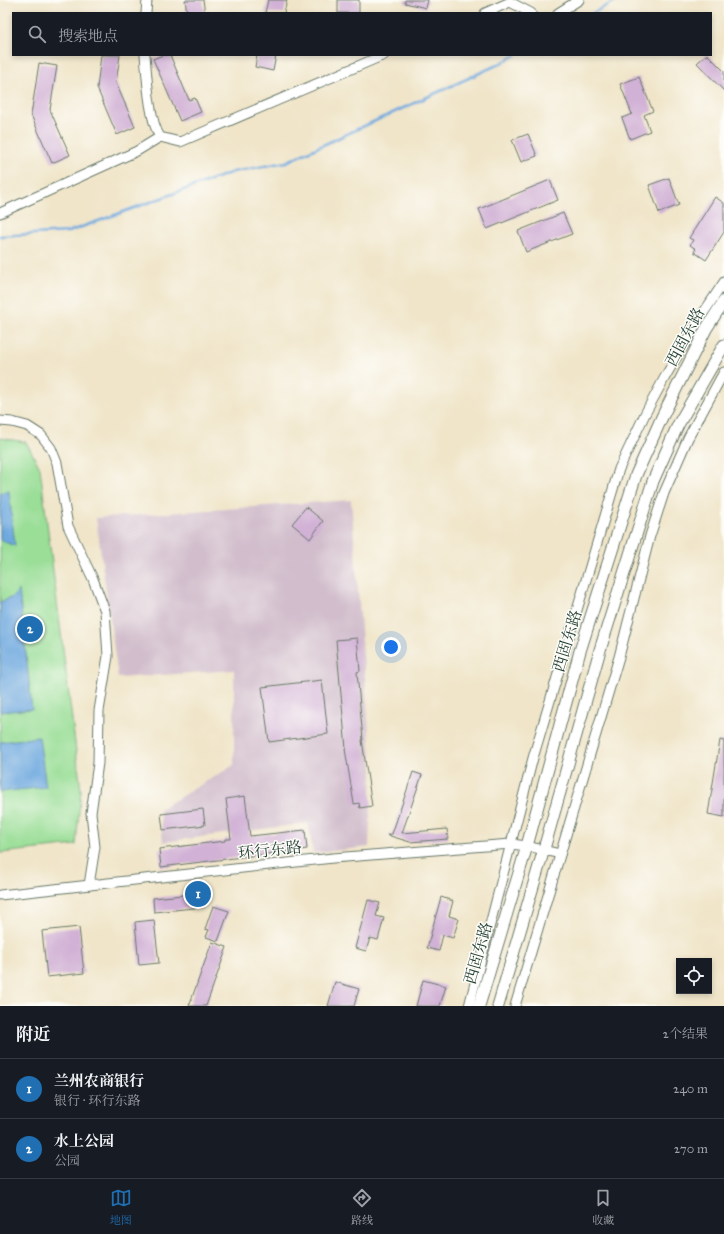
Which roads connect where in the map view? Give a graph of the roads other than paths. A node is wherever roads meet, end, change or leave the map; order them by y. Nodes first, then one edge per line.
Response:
1 (147, 0) edge
2 (579, 0) edge
3 (146, 12) edge
4 (487, 12) edge
5 (529, 12) edge
6 (560, 12) edge
7 (145, 56) edge
8 (382, 56) edge
9 (160, 137) junction
10 (0, 212) edge
11 (724, 282) edge
12 (724, 300) edge
13 (724, 345) edge
14 (724, 372) edge
15 (0, 421) edge
16 (511, 844) junction
17 (527, 846) junction
18 (544, 849) junction
19 (560, 854) junction
20 (89, 885) junction
21 (0, 895) edge
22 (469, 1006) edge
23 (479, 1006) edge
24 (498, 1006) edge
25 (515, 1006) edge

1 - 3 street
2 - 6 street
4 - 5 street
7 - 9 street
8 - 9 street
9 - 10 street
11 - 16 street
12 - 17 main road, 西固东路
13 - 18 main road
14 - 19 street
15 - 20 street
16 - 17 street, 环行东路
16 - 20 street, 环行东路
16 - 22 street
17 - 18 street, 环行东路
17 - 23 main road, 西固东路
18 - 19 street, 环行东路
18 - 24 main road
19 - 25 street
20 - 21 street, 环行东路

